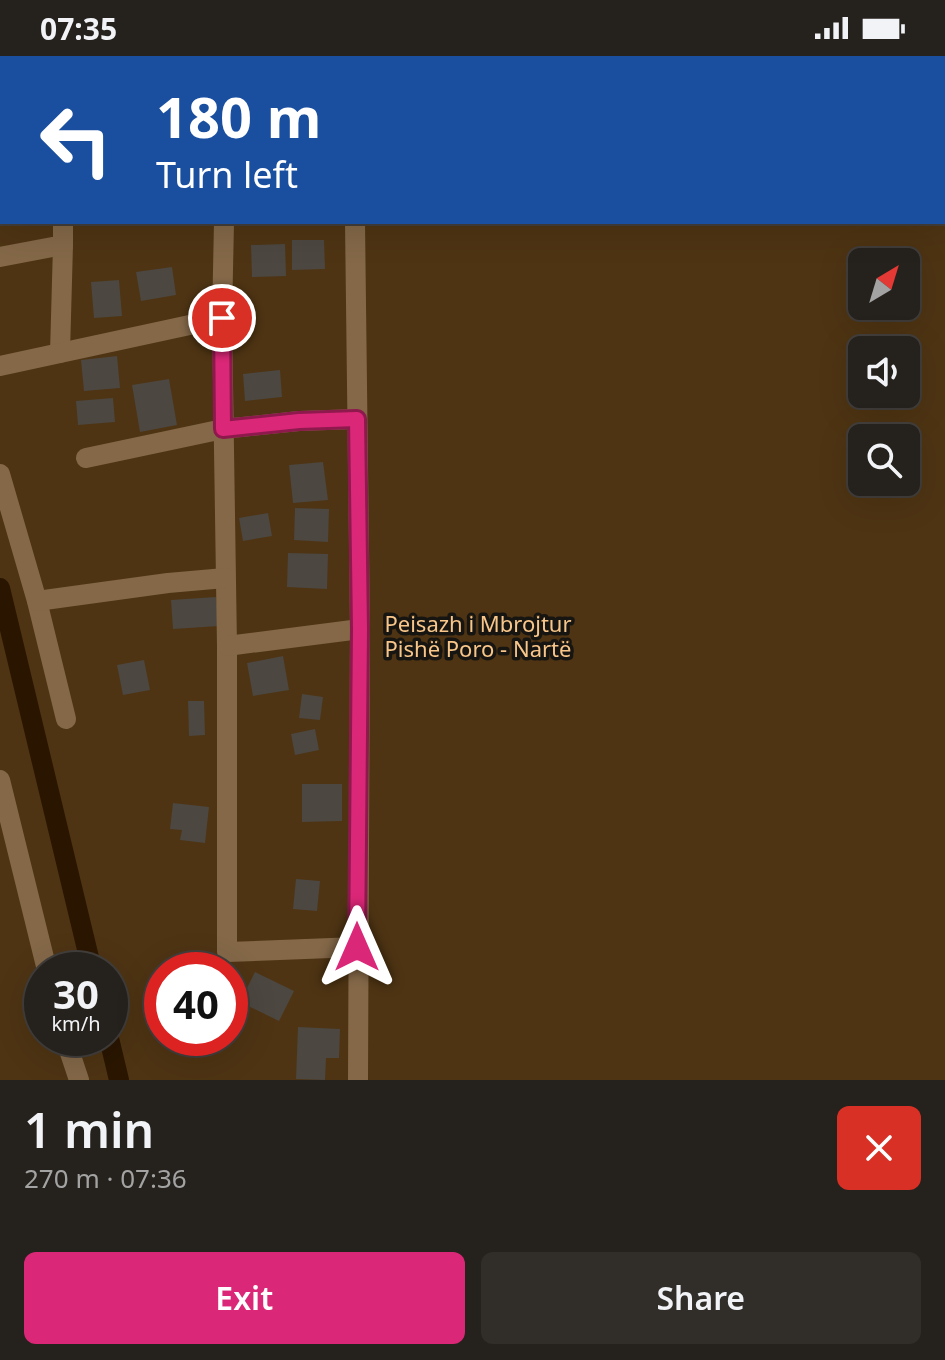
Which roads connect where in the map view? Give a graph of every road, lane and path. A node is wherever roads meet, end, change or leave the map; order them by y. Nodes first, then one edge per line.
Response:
1 (63, 224) edge
2 (224, 224) edge
3 (355, 224) edge
4 (63, 245) junction
5 (0, 257) edge
6 (222, 318) junction
7 (60, 353) junction
8 (0, 366) edge
9 (357, 419) junction
10 (223, 429) junction
11 (86, 458) dead end
12 (0, 474) edge
13 (225, 578) junction
14 (37, 601) junction
15 (360, 629) junction
16 (227, 646) junction
17 (66, 719) dead end
18 (0, 780) edge
19 (357, 947) junction
20 (43, 952) edge
21 (71, 1056) edge
22 (79, 1080) edge
23 (358, 1080) edge

1 - 4 street
2 - 6 street
3 - 9 street
4 - 5 street
4 - 7 street
6 - 7 street
6 - 10 street
7 - 8 street
9 - 10 street
9 - 15 street
10 - 11 street
10 - 13 street
12 - 14 street
13 - 14 street
13 - 16 street
14 - 17 street
15 - 16 street
15 - 19 street
16 - 19 street
18 - 20 street
19 - 23 street
21 - 22 street

